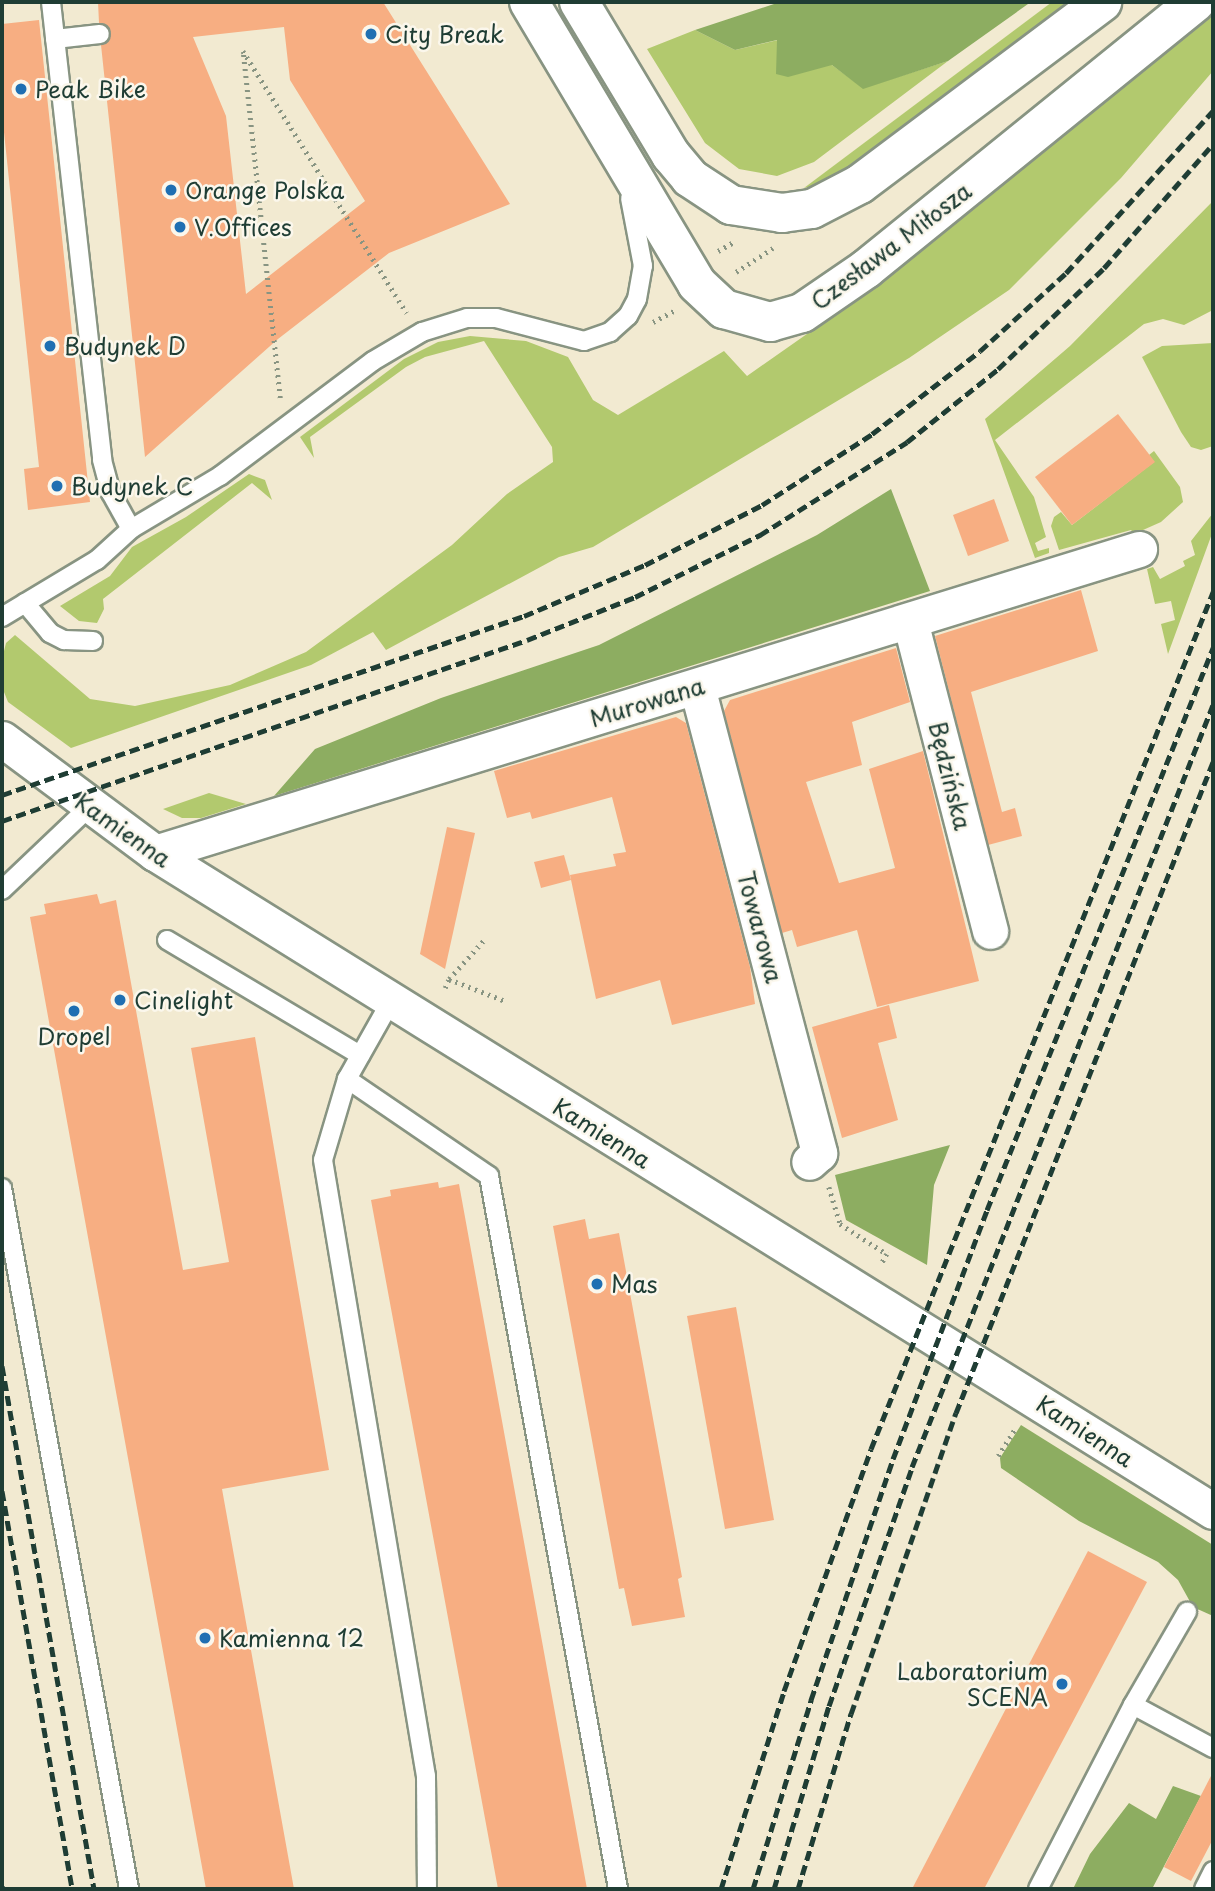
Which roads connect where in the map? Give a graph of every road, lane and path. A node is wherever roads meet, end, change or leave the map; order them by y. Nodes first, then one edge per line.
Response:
1 (51, 2) edge
2 (529, 2) edge
3 (579, 2) edge
4 (1102, 2) edge
5 (1196, 2) edge
6 (100, 34) dead end
7 (55, 39) junction
8 (615, 147) junction
9 (782, 213) junction
10 (742, 237) dead end
11 (713, 255) dead end
12 (691, 301) junction
13 (409, 317) dead end
14 (280, 398) dead end
15 (131, 528) junction
16 (1139, 549) dead end
17 (25, 603) junction
18 (2, 617) edge
19 (910, 621) junction
20 (93, 641) dead end
21 (696, 687) junction
22 (2, 739) edge
23 (88, 808) junction
24 (155, 853) junction
25 (2, 890) edge
26 (990, 931) dead end
27 (485, 939) dead end
28 (167, 940) dead end
29 (449, 979) junction
30 (445, 988) dead end
31 (391, 1001) junction
32 (505, 1001) dead end
33 (360, 1055) junction
34 (347, 1079) junction
35 (808, 1162) dead end
36 (2, 1188) edge
37 (844, 1226) dead end
38 (882, 1263) dead end
39 (1018, 1424) dead end
40 (998, 1456) dead end
41 (1213, 1511) edge
42 (1187, 1612) dead end
43 (1133, 1705) junction
44 (1213, 1748) edge
45 (1213, 1871) edge
46 (129, 1889) edge
47 (427, 1889) edge
48 (618, 1889) edge
49 (1038, 1889) edge
50 (1204, 1889) edge

1 - 7 lane
2 - 8 main road, Czesława Miłosza
3 - 9 main road
4 - 9 main road
5 - 12 main road, Czesława Miłosza
6 - 7 lane
7 - 15 lane
8 - 12 main road, Czesława Miłosza
8 - 15 lane
9 - 12 path
10 - 11 path
13 - 14 path
15 - 17 lane
16 - 19 street, Murowana
17 - 18 lane
17 - 20 lane
19 - 21 street, Murowana
19 - 26 street, Będzińska
21 - 24 street, Murowana
21 - 35 street, Towarowa
22 - 23 street, Kamienna
23 - 24 street, Kamienna
23 - 25 lane
24 - 31 street, Kamienna
27 - 29 path
28 - 33 lane
29 - 30 path
29 - 32 path
31 - 33 lane
31 - 41 street, Kamienna
33 - 34 lane
34 - 47 lane
34 - 48 lane
36 - 46 lane
37 - 38 path
39 - 40 path
42 - 43 lane
43 - 44 lane
43 - 49 lane
45 - 50 lane

